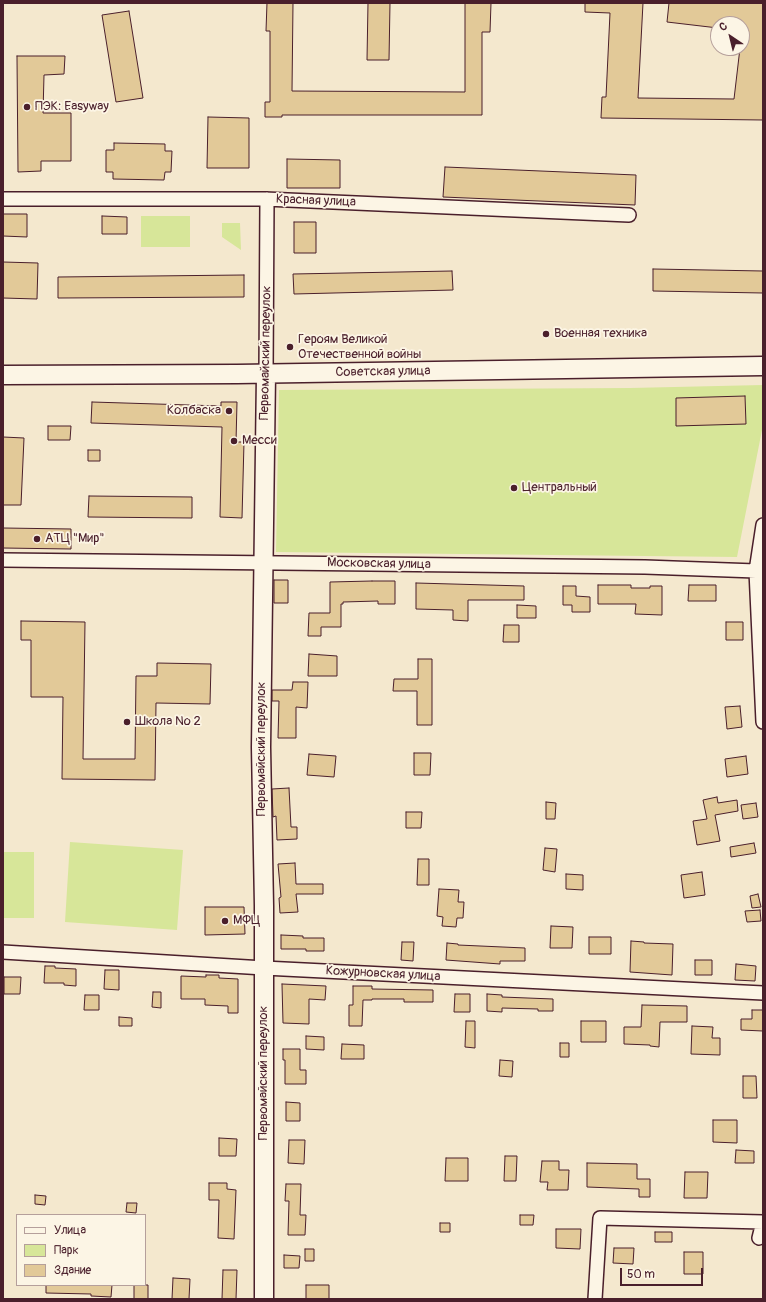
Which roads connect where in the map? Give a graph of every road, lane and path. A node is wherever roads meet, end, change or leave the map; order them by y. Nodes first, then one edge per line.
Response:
1 (3, 199) edge
2 (268, 199) junction
3 (629, 215) dead end
4 (763, 366) edge
5 (266, 374) junction
6 (3, 375) edge
7 (763, 525) edge
8 (3, 560) edge
9 (263, 563) junction
10 (756, 571) junction
11 (761, 631) edge
12 (763, 722) edge
13 (3, 952) edge
14 (264, 968) junction
15 (763, 993) edge
16 (763, 1222) edge
17 (759, 1238) dead end
18 (264, 1299) edge
19 (595, 1299) edge

1 - 2 street, Красная улица
2 - 3 street, Красная улица
2 - 5 street, Первомайский переулок
4 - 5 street, Советская улица
5 - 6 street, Советская улица
5 - 9 street, Первомайский переулок
7 - 10 street
8 - 9 street, Московская улица
9 - 10 street, Московская улица
9 - 14 street, Первомайский переулок
10 - 11 street
11 - 12 street
13 - 14 street, Кожурновская улица
14 - 15 street, Кожурновская улица
14 - 18 street, Первомайский переулок
16 - 17 street
16 - 19 street

